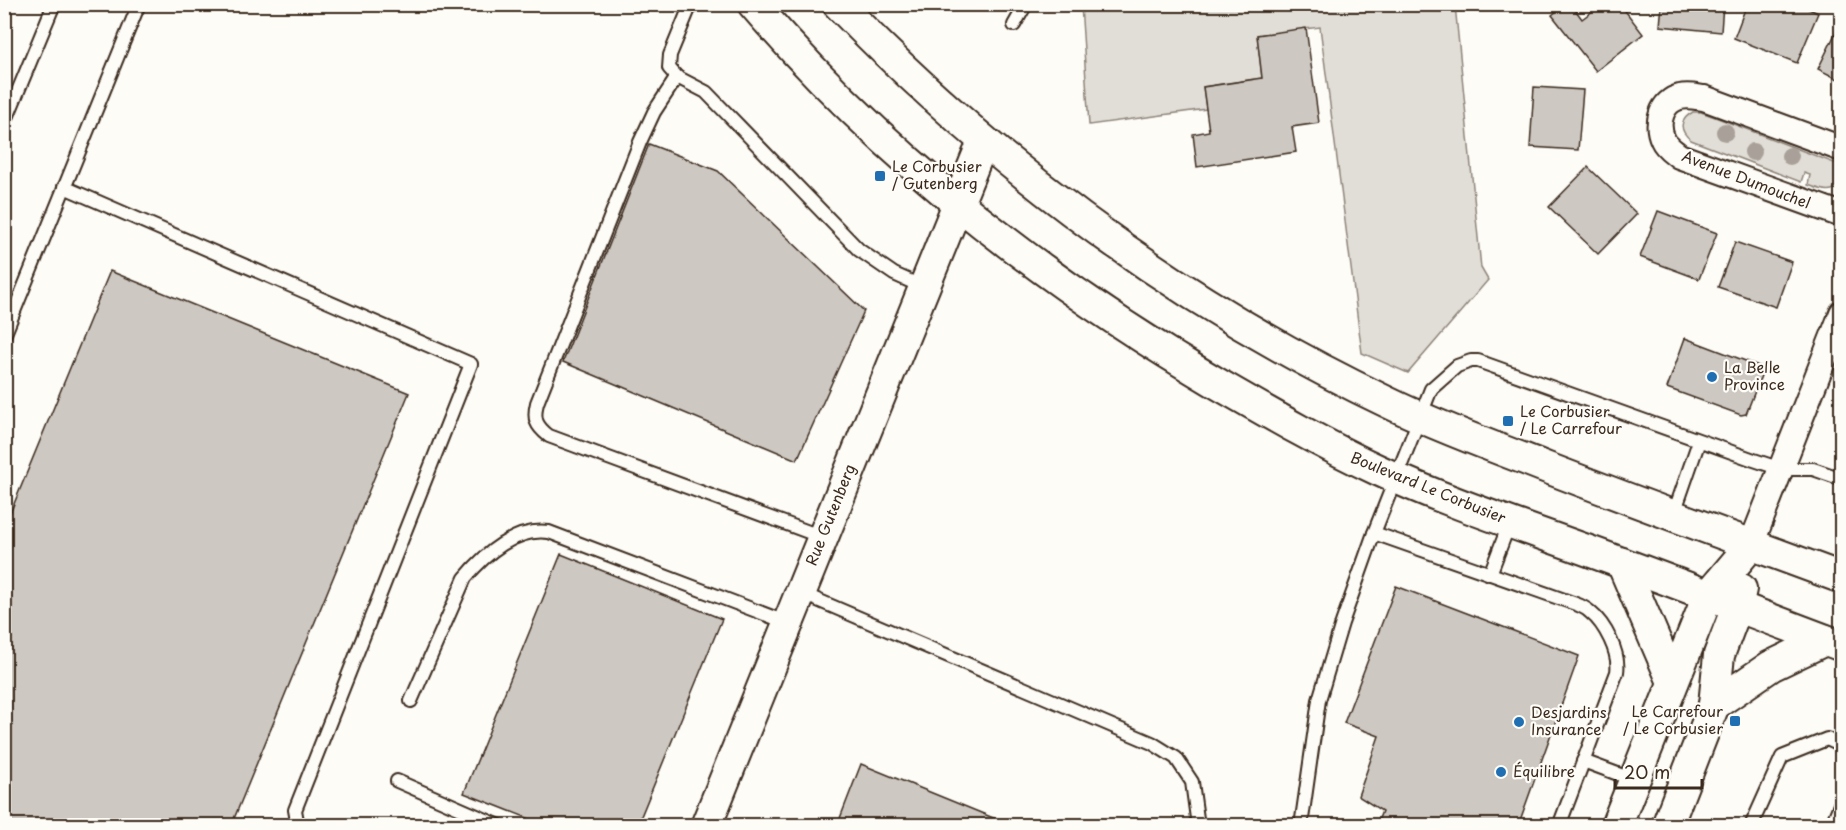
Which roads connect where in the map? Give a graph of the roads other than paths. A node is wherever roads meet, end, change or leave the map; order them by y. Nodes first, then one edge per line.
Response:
1 (54, 4) edge
2 (139, 4) edge
3 (691, 4) edge
4 (753, 4) edge
5 (838, 4) edge
6 (1026, 4) edge
7 (1014, 25) dead end
8 (676, 77) junction
9 (4, 126) edge
10 (983, 142) junction
11 (1842, 149) edge
12 (64, 188) junction
13 (958, 205) junction
14 (1842, 215) edge
15 (924, 288) junction
16 (1842, 313) edge
17 (4, 336) edge
18 (1420, 417) junction
19 (1699, 441) junction
20 (1781, 469) junction
21 (1397, 478) junction
22 (1842, 479) edge
23 (1673, 516) junction
24 (1510, 522) junction
25 (1374, 533) junction
26 (823, 537) junction
27 (1751, 545) junction
28 (1622, 563) junction
29 (1490, 574) junction
30 (1842, 578) edge
31 (800, 592) junction
32 (1708, 596) junction
33 (1737, 607) junction
34 (788, 623) junction
35 (1833, 643) edge
36 (1673, 682) junction
37 (411, 701) dead end
38 (1714, 705) junction
39 (1842, 746) edge
40 (1583, 761) junction
41 (1634, 780) junction
42 (397, 782) dead end
43 (1842, 800) edge
44 (298, 825) edge
45 (500, 825) edge
46 (705, 825) edge
47 (1198, 825) edge
48 (1301, 825) edge
49 (1559, 825) edge
50 (1616, 825) edge
51 (1667, 825) edge
52 (1751, 825) edge
53 (1832, 825) edge

1 - 9 lane
2 - 12 lane
3 - 8 lane
4 - 13 street, Boulevard Le Corbusier
5 - 10 street
6 - 7 lane
8 - 15 lane
8 - 26 lane
10 - 13 street
10 - 18 street
11 - 14 street, Avenue Dumouchel
12 - 17 lane
12 - 44 lane
13 - 15 street, Rue Gutenberg
13 - 21 street, Boulevard Le Corbusier
15 - 26 street, Rue Gutenberg
16 - 20 street
18 - 19 lane
18 - 21 lane
18 - 23 street
19 - 20 lane
19 - 23 lane
20 - 22 lane
20 - 27 street
21 - 24 street, Boulevard Le Corbusier
21 - 25 lane
23 - 27 street
24 - 28 street, Boulevard Le Corbusier
24 - 29 lane
25 - 29 lane
25 - 48 lane
26 - 31 street, Rue Gutenberg
27 - 30 street
27 - 32 street
27 - 33 street
28 - 32 street, Boulevard Le Corbusier
28 - 36 street
29 - 40 lane
31 - 34 street, Rue Gutenberg
31 - 47 lane
32 - 33 street, Boulevard Le Corbusier
32 - 36 street
33 - 35 street, Boulevard Le Corbusier
33 - 38 street
34 - 37 lane
34 - 46 street, Rue Gutenberg
35 - 38 street
36 - 41 street
38 - 51 street
39 - 52 lane
40 - 41 lane
40 - 49 lane
41 - 50 street
42 - 45 lane
43 - 53 lane

